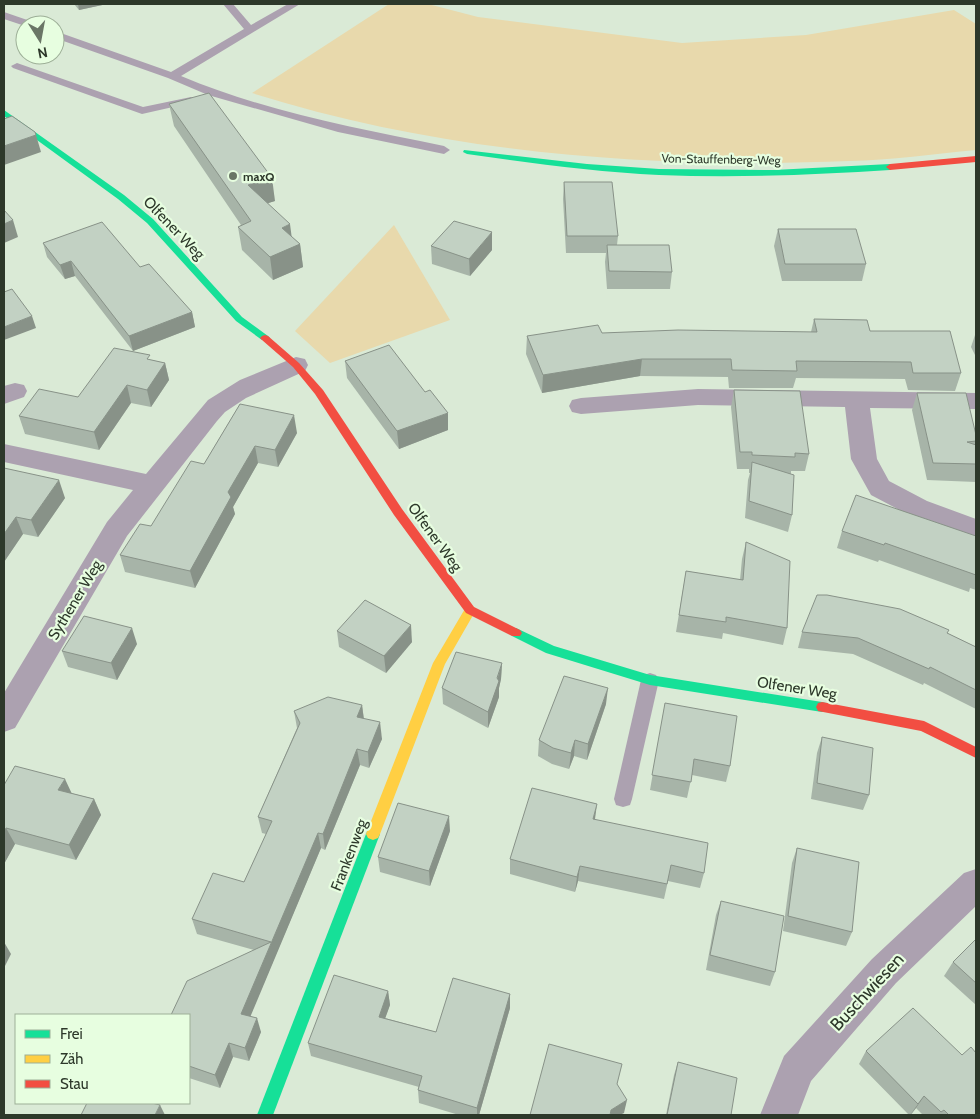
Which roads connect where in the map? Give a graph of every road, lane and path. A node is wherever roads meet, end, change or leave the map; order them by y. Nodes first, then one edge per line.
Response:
1 (228, 4) edge
2 (295, 4) edge
3 (250, 30) junction
4 (65, 38) edge
5 (17, 66) dead end
6 (172, 76) junction
7 (212, 93) junction
8 (4, 112) edge
9 (444, 150) dead end
10 (466, 152) dead end
11 (976, 159) edge
12 (296, 366) junction
13 (857, 400) junction
14 (976, 401) edge
15 (581, 406) dead end
16 (4, 453) edge
17 (152, 485) junction
18 (976, 529) edge
19 (470, 610) junction
20 (650, 680) junction
21 (4, 719) edge
22 (976, 753) edge
23 (623, 799) dead end
24 (976, 884) edge
25 (265, 1115) edge
26 (779, 1115) edge

1 - 3 lane
2 - 3 lane
3 - 6 lane
4 - 6 lane
5 - 7 lane
6 - 7 lane
7 - 9 lane
8 - 12 street, Olfener Weg
10 - 11 street, Von-Stauffenberg-Weg
12 - 17 street, Sythener Weg
12 - 19 street, Olfener Weg
13 - 14 street
13 - 15 street
13 - 18 street
16 - 17 street
17 - 21 street, Sythener Weg
19 - 20 street, Olfener Weg
19 - 25 street, Frankenweg
20 - 22 street, Olfener Weg
20 - 23 lane
24 - 26 street, Buschwiesen

